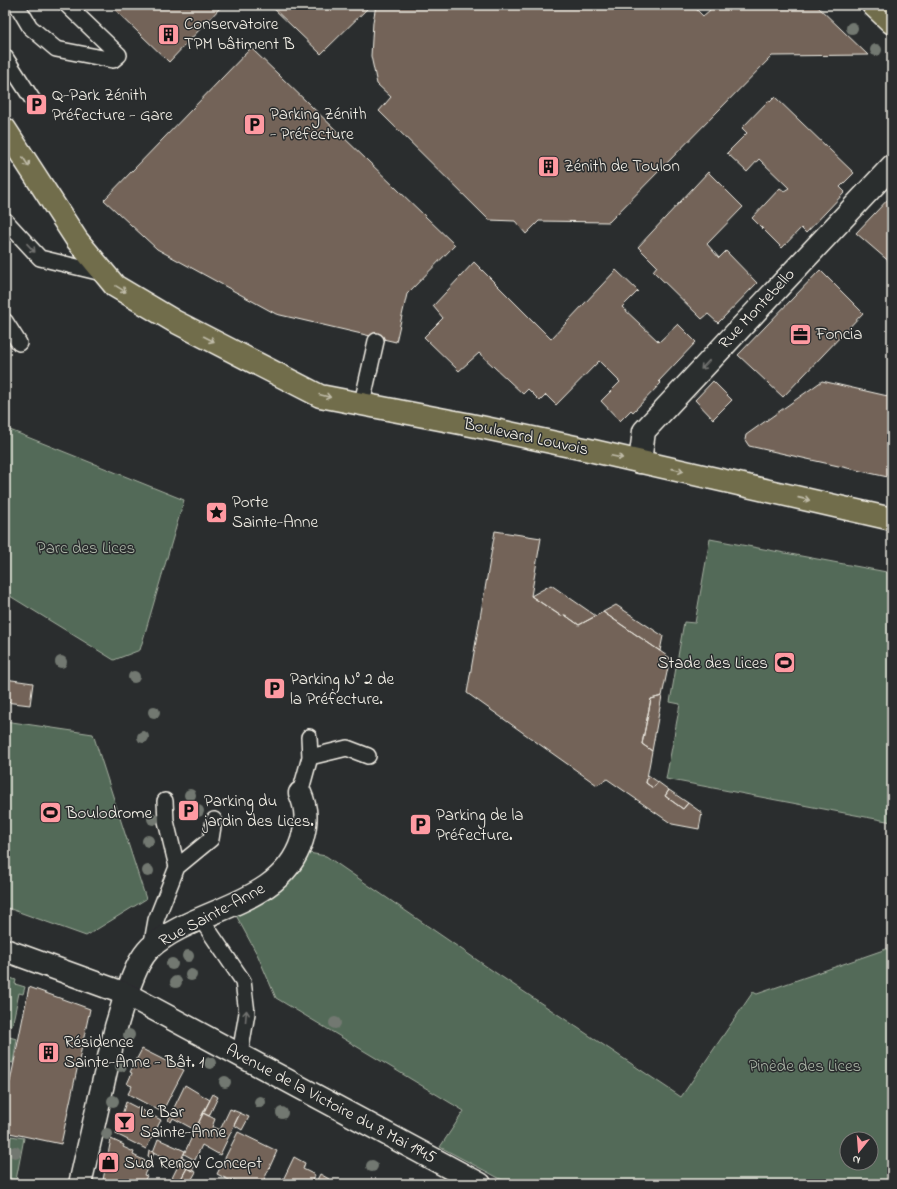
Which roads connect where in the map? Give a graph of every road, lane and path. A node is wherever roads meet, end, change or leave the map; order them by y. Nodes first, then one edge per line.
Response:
1 (17, 5) edge
2 (67, 5) edge
3 (873, 5) edge
4 (892, 23) edge
5 (5, 57) edge
6 (36, 105) dead end
7 (5, 129) edge
8 (892, 166) edge
9 (5, 220) edge
10 (106, 274) junction
11 (5, 321) edge
12 (376, 342) dead end
13 (19, 343) dead end
14 (362, 404) junction
15 (640, 462) junction
16 (892, 519) edge
17 (309, 737) dead end
18 (368, 756) dead end
19 (310, 757) junction
20 (300, 793) joint
21 (165, 801) dead end
22 (214, 820) dead end
23 (177, 867) junction
24 (201, 919) junction
25 (151, 948) junction
26 (5, 950) edge
27 (126, 994) junction
28 (240, 1054) junction
29 (80, 1184) edge
30 (480, 1184) edge

1 - 2 lane
3 - 4 main road
5 - 6 lane
7 -> 10 main road, Boulevard Louvois
8 -> 15 street, Rue Montebello
9 -> 10 lane
10 -> 14 main road, Boulevard Louvois
11 - 13 lane
12 - 14 lane
14 -> 15 main road, Boulevard Louvois
15 -> 16 main road, Boulevard Louvois
17 - 19 lane
18 - 19 lane
19 - 20 lane
20 - 24 street, Rue Sainte-Anne
21 - 23 lane
22 - 23 lane
23 - 25 lane
24 - 25 street, Rue Sainte-Anne
28 -> 24 lane
25 - 27 street, Rue Sainte-Anne
26 - 27 street, Avenue de la Victoire du 8 Mai 1945
27 - 28 street, Avenue de la Victoire du 8 Mai 1945
27 - 29 street, Rue Sainte-Anne
28 - 30 street, Avenue de la Victoire du 8 Mai 1945

